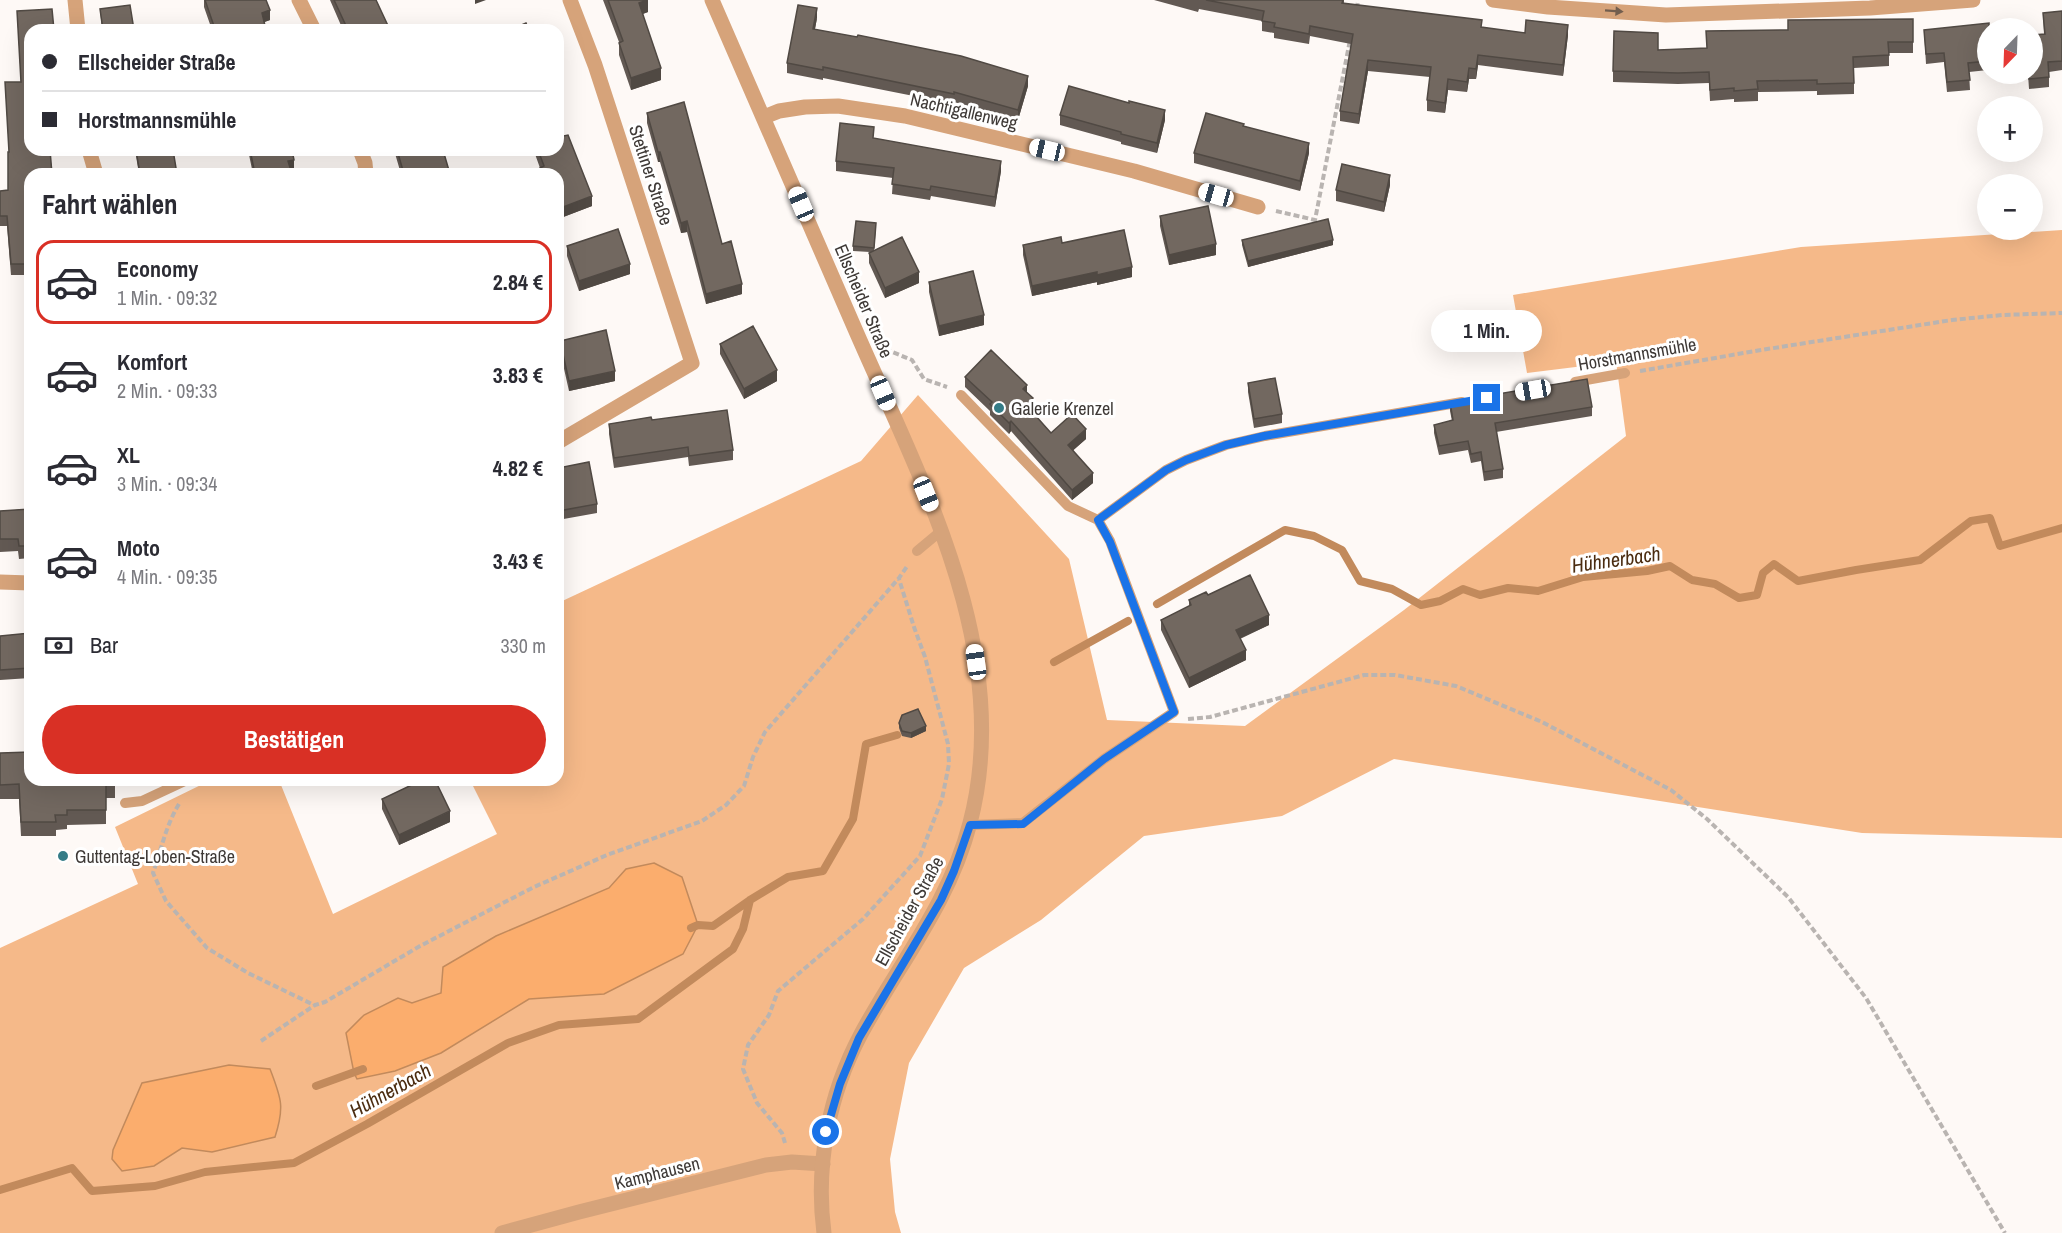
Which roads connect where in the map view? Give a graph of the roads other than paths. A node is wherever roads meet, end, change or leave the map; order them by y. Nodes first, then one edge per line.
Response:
1 (75, 0) edge
2 (299, 0) edge
3 (570, 0) edge
4 (712, 0) edge
5 (1493, 0) edge
6 (1973, 0) edge
7 (1548, 4) edge
8 (1870, 4) edge
9 (77, 24) edge
10 (311, 24) edge
11 (764, 117) junction
12 (1258, 207) road end
13 (1625, 374) road end
14 (1567, 384) edge
15 (961, 396) road end
16 (1475, 400) edge
17 (564, 438) edge
18 (1098, 520) junction
19 (941, 531) junction
20 (917, 551) road end
21 (0, 582) edge
22 (24, 583) edge
23 (174, 786) edge
24 (125, 803) dead end
25 (970, 825) junction
26 (823, 1164) junction
27 (502, 1233) edge
28 (824, 1233) edge

1 - 9 street
2 - 10 street
3 - 17 street, Stettiner Straße
4 - 11 street, Ellscheider Straße
5 - 7 street
6 - 8 street
7 -> 8 street
11 - 12 street, Nachtigallenweg
11 - 19 street, Ellscheider Straße
13 - 14 lane, Horstmannsmühle
15 - 18 lane
16 - 18 lane
18 - 25 lane
19 - 20 lane
19 - 25 street, Ellscheider Straße
21 - 22 street
23 - 24 lane
25 - 26 street, Ellscheider Straße
26 - 27 street, Kamphausen
26 - 28 street, Ellscheider Straße

